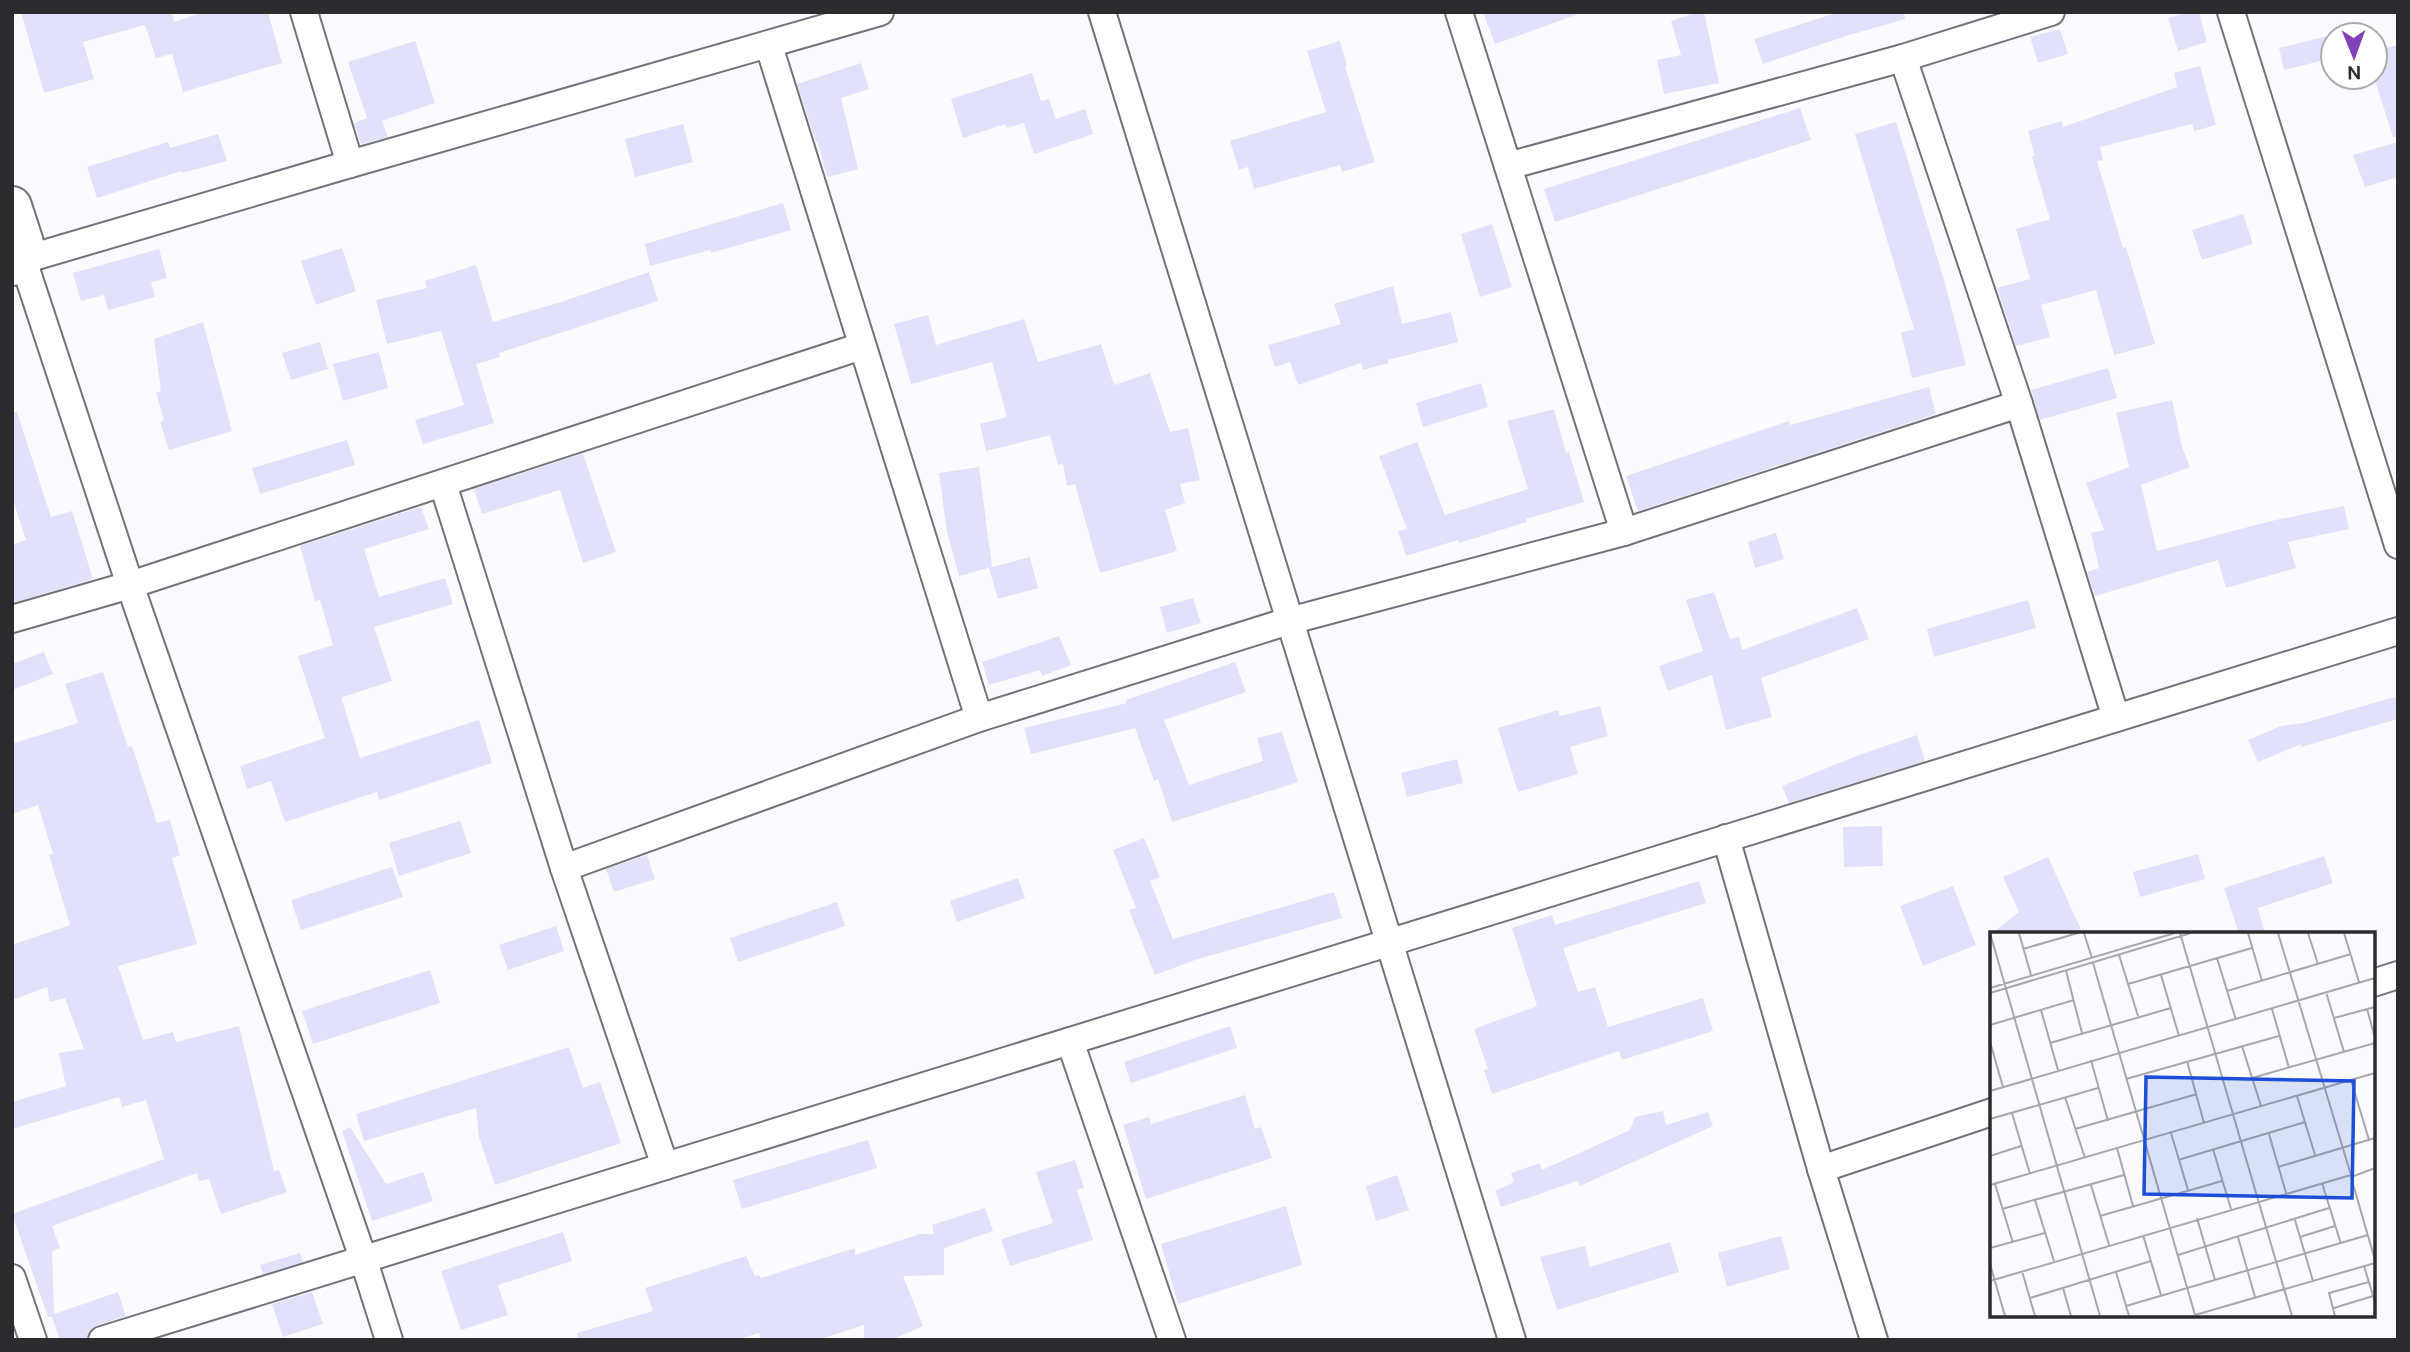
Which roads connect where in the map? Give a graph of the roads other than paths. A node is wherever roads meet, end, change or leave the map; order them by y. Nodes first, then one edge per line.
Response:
1 (304, 12) edge
2 (880, 12) edge
3 (1102, 12) edge
4 (1459, 12) edge
5 (2051, 12) edge
6 (2231, 12) edge
7 (769, 46) junction
8 (1903, 58) junction
9 (350, 163) junction
10 (1508, 166) junction
11 (12, 206) edge
12 (18, 263) edge
13 (862, 346) junction
14 (2019, 404) junction
15 (443, 484) junction
16 (1624, 532) junction
17 (2398, 545) edge
18 (130, 585) junction
19 (12, 619) edge
20 (1289, 621) junction
21 (2398, 631) edge
22 (979, 718) junction
23 (2116, 718) junction
24 (1726, 838) junction
25 (564, 867) junction
26 (1388, 942) junction
27 (2398, 975) edge
28 (2375, 982) edge
29 (1070, 1041) junction
30 (1990, 1113) edge
31 (665, 1166) junction
32 (1821, 1169) junction
33 (363, 1258) junction
34 (12, 1278) edge
35 (33, 1340) edge
36 (102, 1340) edge
37 (389, 1340) edge
38 (1172, 1340) edge
39 (1512, 1340) edge
40 (1874, 1340) edge

1 - 9 street
2 - 7 street
3 - 20 street
4 - 10 street
5 - 8 street
6 - 17 street
7 - 9 street
7 - 13 street
8 - 10 street
8 - 14 street
9 - 12 street
10 - 16 street
11 - 12 main road
12 - 18 street
13 - 15 street
13 - 22 street
14 - 16 street
14 - 23 street
15 - 18 street
15 - 25 street
16 - 20 street
18 - 19 street
18 - 33 street
20 - 22 street
20 - 26 street
21 - 23 street
22 - 25 street
23 - 24 street
24 - 26 street
24 - 32 street
25 - 31 street
26 - 29 street
26 - 39 street
27 - 28 street
29 - 31 street
29 - 38 street
30 - 32 street
31 - 33 street
32 - 40 street
33 - 36 street
33 - 37 street
34 - 35 street

